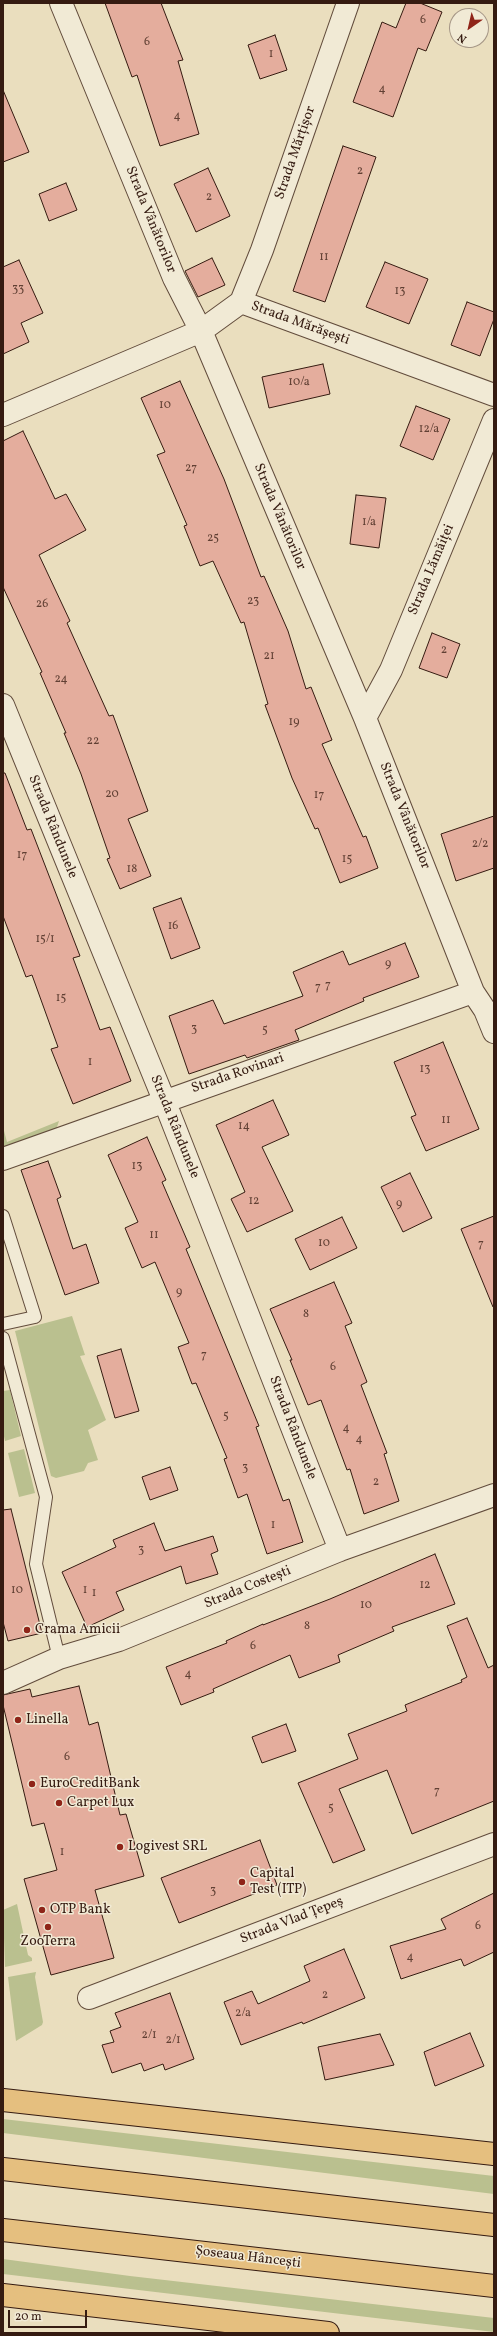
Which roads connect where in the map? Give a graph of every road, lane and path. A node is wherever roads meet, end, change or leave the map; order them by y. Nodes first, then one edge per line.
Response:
1 (62, 3) edge
2 (348, 3) edge
3 (241, 302) junction
4 (201, 331) junction
5 (494, 395) edge
6 (3, 415) edge
7 (494, 420) edge
8 (3, 705) edge
9 (365, 718) junction
10 (473, 992) junction
11 (490, 1007) edge
12 (494, 1032) edge
13 (164, 1100) junction
14 (3, 1158) edge
15 (3, 1216) edge
16 (3, 1324) edge
17 (3, 1338) edge
18 (494, 1495) edge
19 (340, 1550) junction
20 (59, 1658) junction
21 (3, 1682) edge
22 (494, 1844) edge
23 (90, 1998) dead end
24 (3, 2100) edge
25 (494, 2154) edge
26 (3, 2169) edge
27 (494, 2225) edge
28 (3, 2230) edge
29 (494, 2286) edge
30 (3, 2295) edge
31 (328, 2333) edge

1 - 4 street, Strada Vânătorilor
2 - 3 street, Strada Mărțișor
3 - 4 street, Strada Mărășești
3 - 5 street, Strada Mărășești
4 - 6 street, Strada Mărășești
4 - 9 street, Strada Vânătorilor
7 - 9 street, Strada Lămăiței
8 - 13 street, Strada Rândunele
9 - 10 street, Strada Vânătorilor
10 - 11 street, Strada Vânătorilor
10 - 13 street, Strada Rovinari
11 - 12 street, Strada Vânătorilor
13 - 14 street, Strada Rovinari
13 - 19 street, Strada Rândunele
15 - 16 lane
17 - 20 lane
18 - 19 street, Strada Costești
19 - 20 street, Strada Costești
20 - 21 street, Strada Costești
22 - 23 street, Strada Vlad Țepeș
24 - 25 main road
26 - 27 main road
28 - 29 main road, Șoseaua Hâncești
30 - 31 main road

